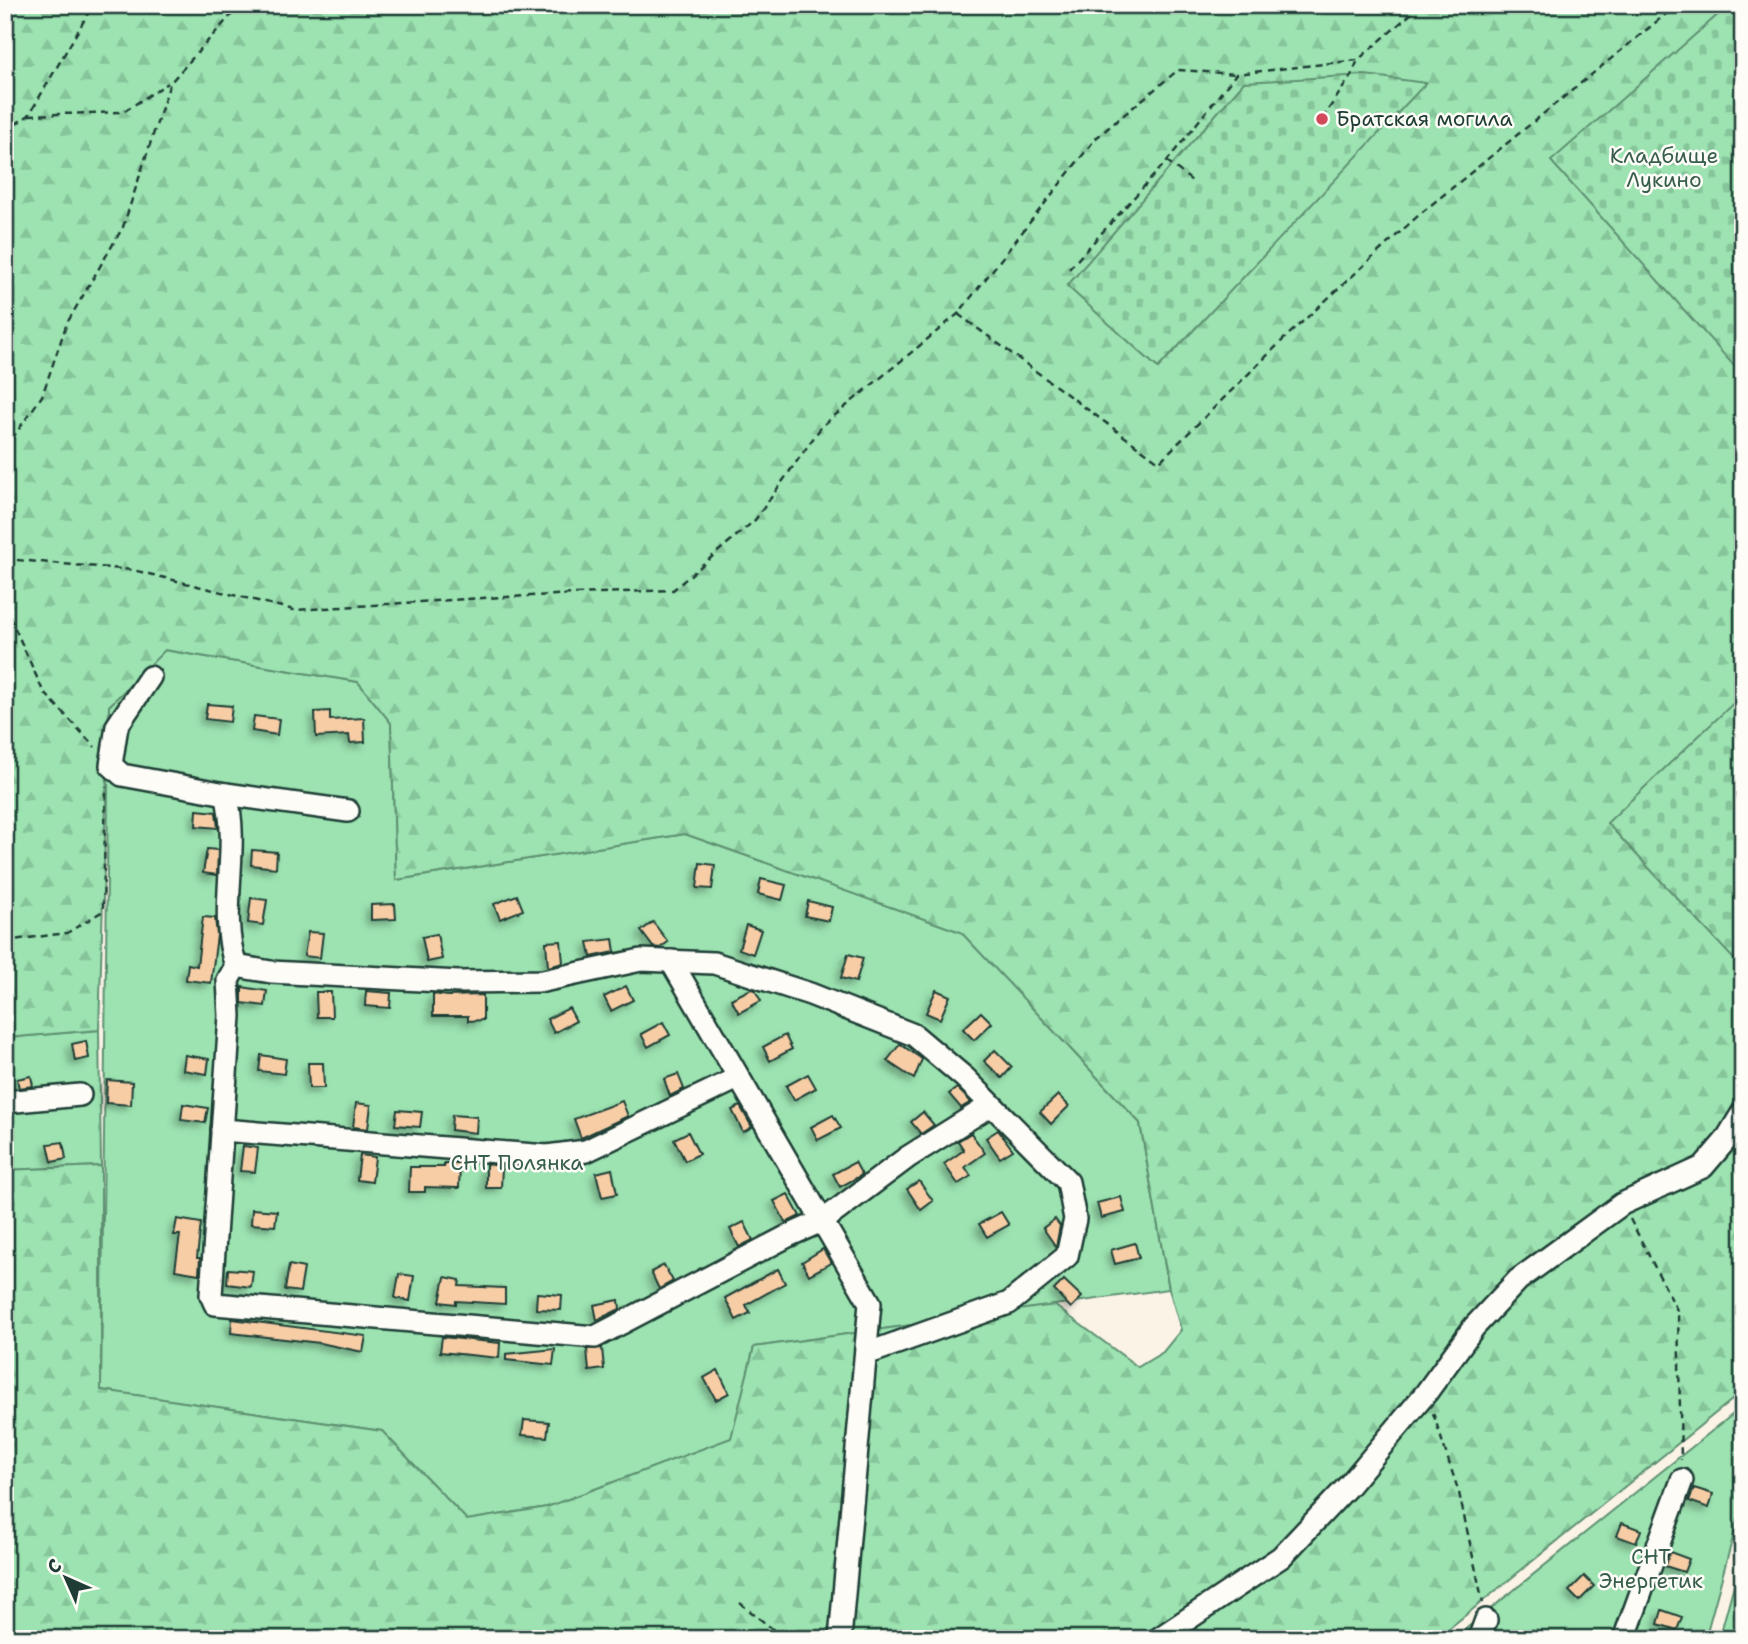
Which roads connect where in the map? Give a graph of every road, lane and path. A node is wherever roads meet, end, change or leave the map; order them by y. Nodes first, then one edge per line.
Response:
1 (93, 5) edge
2 (233, 5) edge
3 (1421, 5) edge
4 (1677, 5) edge
5 (1358, 60) junction
6 (1236, 74) junction
7 (170, 82) junction
8 (29, 115) junction
9 (1322, 119) dead end
10 (5, 131) edge
11 (1167, 161) junction
12 (1192, 181) dead end
13 (1069, 269) dead end
14 (958, 314) junction
15 (5, 449) edge
16 (5, 559) edge
17 (5, 606) edge
18 (150, 677) dead end
19 (111, 765) junction
20 (226, 794) junction
21 (348, 811) dead end
22 (5, 941) edge
23 (671, 961) junction
24 (236, 966) junction
25 (738, 1078) junction
26 (79, 1095) dead end
27 (5, 1102) edge
28 (991, 1105) junction
29 (1743, 1112) edge
30 (222, 1130) junction
31 (1622, 1204) junction
32 (824, 1220) junction
33 (866, 1354) junction
34 (1426, 1393) junction
35 (1682, 1480) joint
36 (740, 1603) dead end
37 (1483, 1629) edge
38 (785, 1639) edge
39 (840, 1639) edge
40 (1158, 1639) edge
41 (1625, 1639) edge

1 - 8 path
2 - 7 path
3 - 5 path
4 - 14 path
5 - 6 path
5 - 9 path
6 - 11 path
6 - 14 path
7 - 8 path
7 - 15 path
8 - 10 path
11 - 12 path
11 - 13 path
14 - 16 path
17 - 19 path
18 - 19 street
19 - 20 street
19 - 22 path
20 - 21 street
20 - 24 street
23 - 24 street
23 - 25 street
23 - 28 street
24 - 30 street
25 - 30 street
25 - 32 street
26 - 27 street
28 - 32 street
28 - 33 street
29 - 31 street
30 - 32 street
31 - 34 street
31 - 35 path
32 - 33 street
33 - 39 street
34 - 37 path
34 - 40 street
35 - 41 street
36 - 38 path

